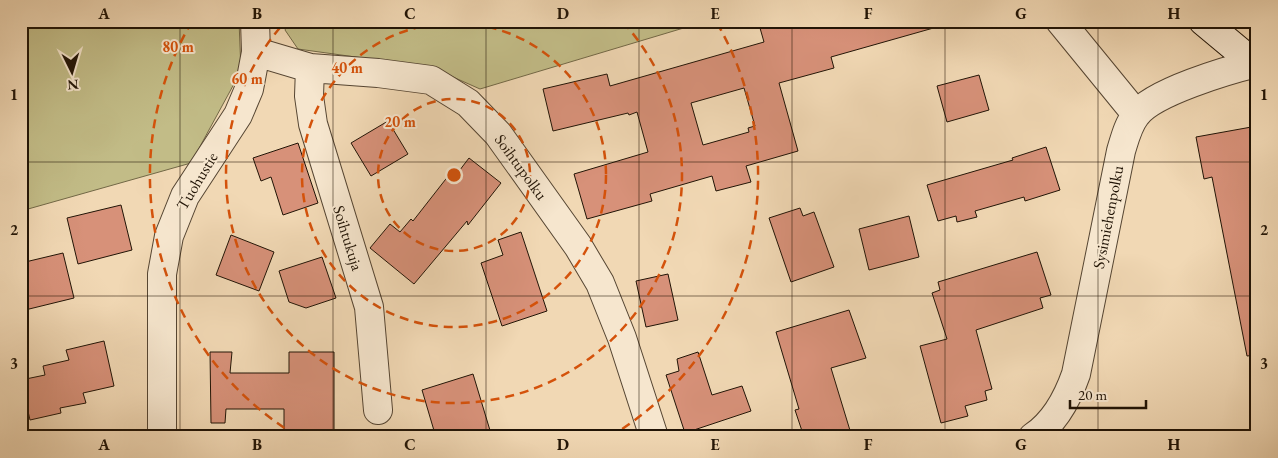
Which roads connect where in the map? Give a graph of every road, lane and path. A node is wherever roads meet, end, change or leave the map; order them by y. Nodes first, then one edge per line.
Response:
1 (255, 21) edge
2 (1060, 21) edge
3 (1203, 21) edge
4 (256, 52) junction
5 (1256, 64) edge
6 (310, 68) junction
7 (1136, 114) junction
8 (378, 410) dead end
9 (162, 437) edge
10 (654, 437) edge
11 (1033, 437) edge

1 - 4 street, Tuohustie
2 - 7 street
3 - 5 street
4 - 6 street, Soihtupolku
4 - 9 street, Tuohustie
5 - 7 street, Sysimiehenpolku
6 - 8 street, Soihtukuja
6 - 10 street, Soihtupolku
7 - 11 street, Sysimiehenpolku

